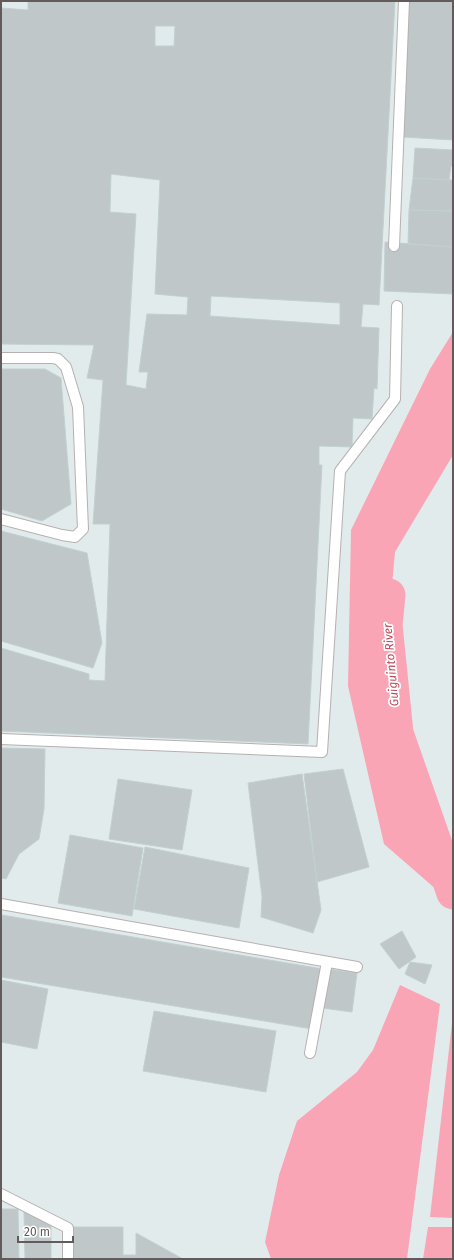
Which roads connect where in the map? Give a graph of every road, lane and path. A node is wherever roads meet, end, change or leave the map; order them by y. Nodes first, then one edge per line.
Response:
1 (404, 1) edge
2 (394, 246) dead end
3 (397, 306) dead end
4 (1, 358) edge
5 (1, 519) edge
6 (1, 739) edge
7 (1, 904) edge
8 (327, 962) junction
9 (357, 967) dead end
10 (310, 1053) dead end
11 (1, 1194) edge
12 (68, 1259) edge

1 - 2 lane
3 - 6 lane
4 - 5 lane
7 - 8 lane
8 - 9 lane
8 - 10 lane
11 - 12 lane

